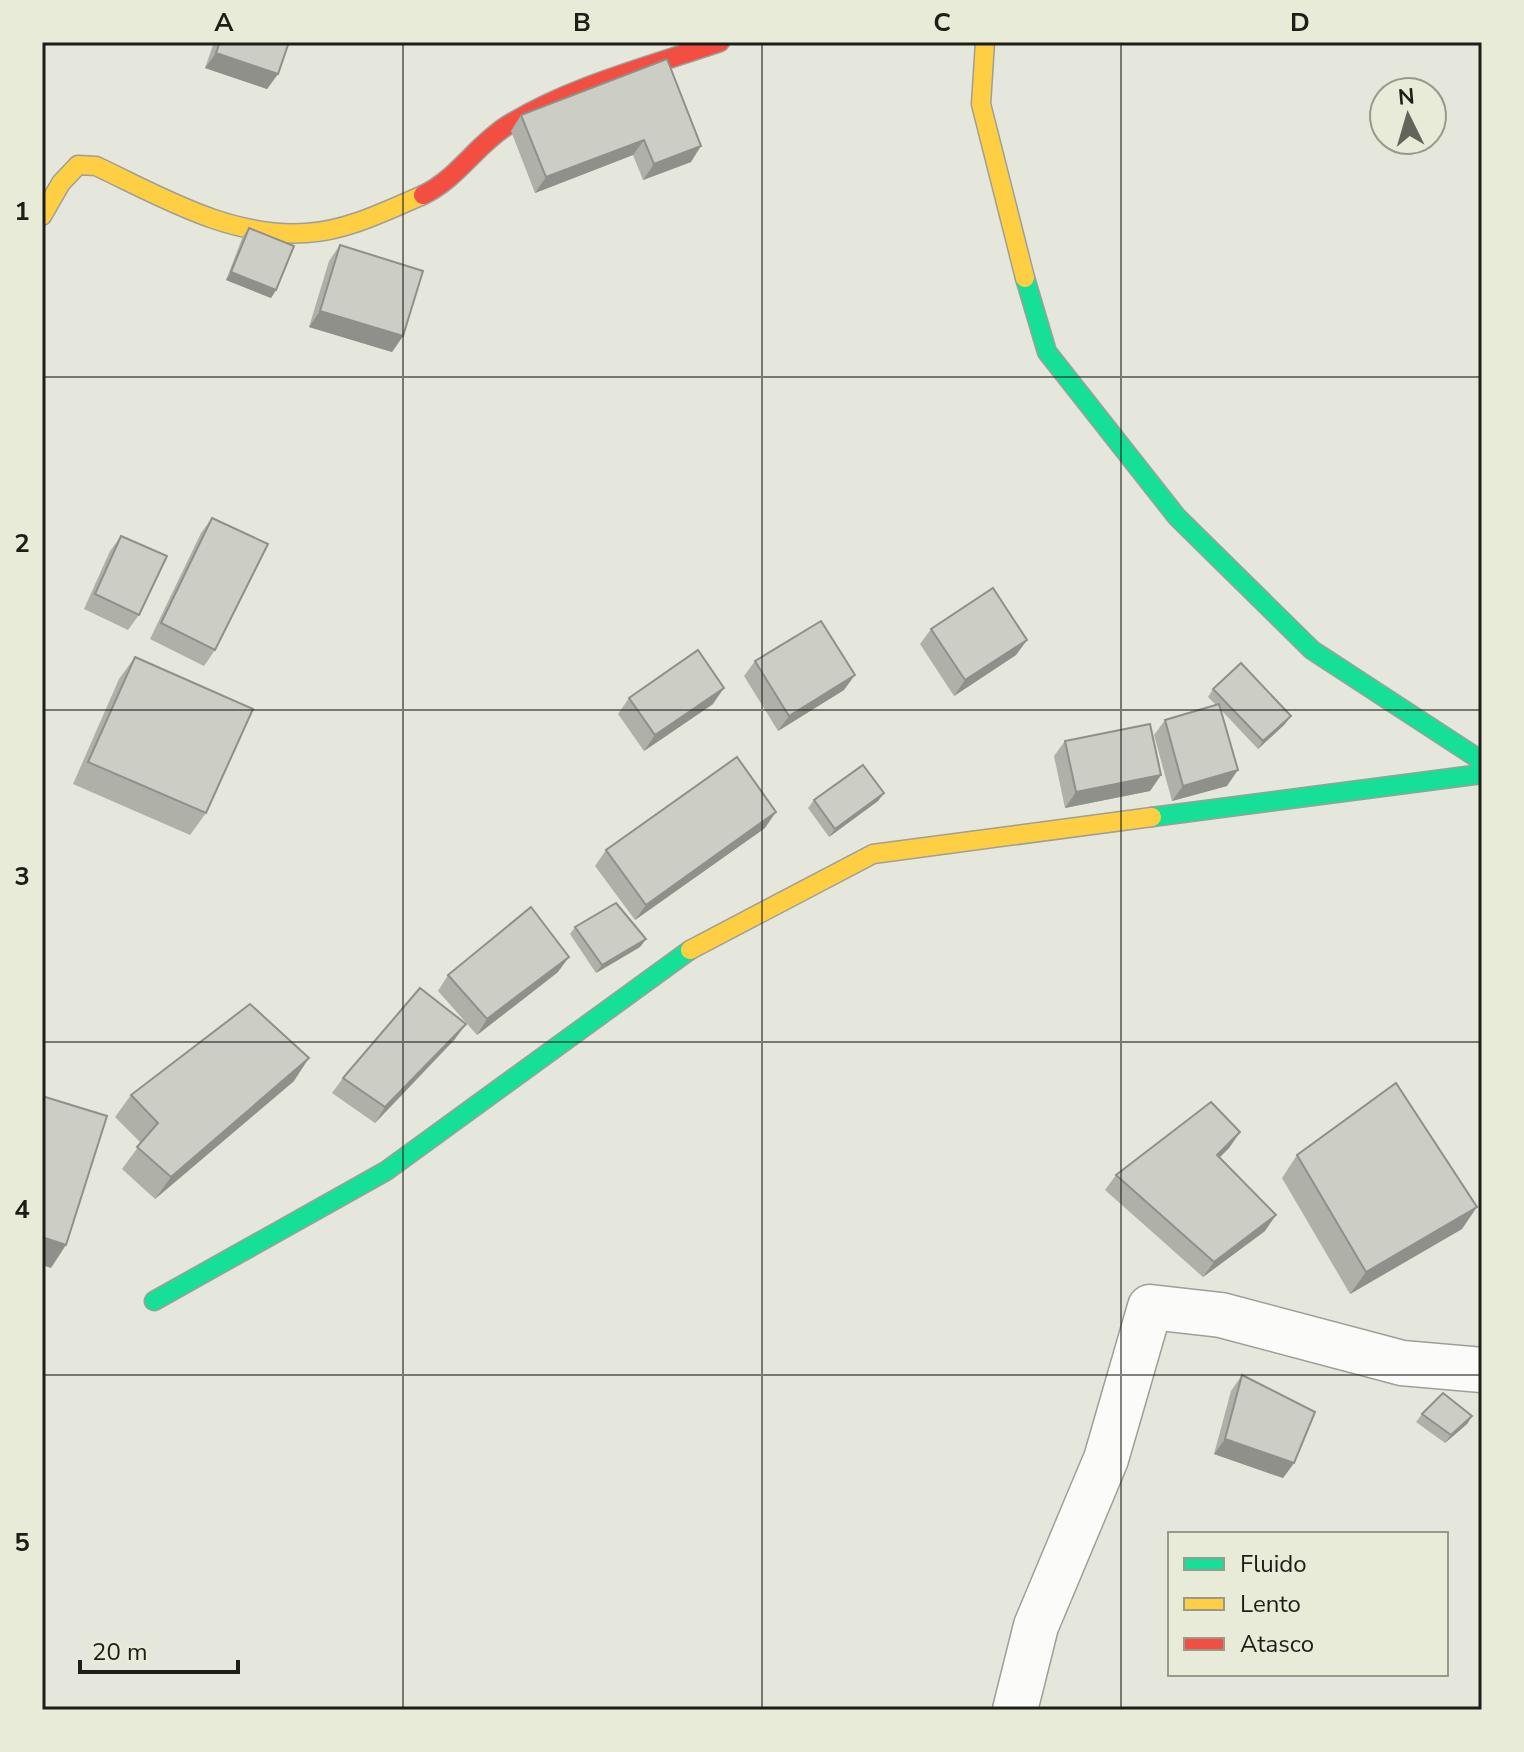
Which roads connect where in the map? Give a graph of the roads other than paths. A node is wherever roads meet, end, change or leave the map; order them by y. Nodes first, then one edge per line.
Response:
1 (652, 42) edge
2 (710, 42) edge
3 (720, 42) edge
4 (985, 42) edge
5 (42, 216) edge
6 (1482, 761) edge
7 (1482, 774) edge
8 (154, 1301) dead end
9 (1482, 1370) edge
10 (1015, 1710) edge

1 - 2 street
3 - 5 main road
4 - 6 main road
7 - 8 main road
9 - 10 street

